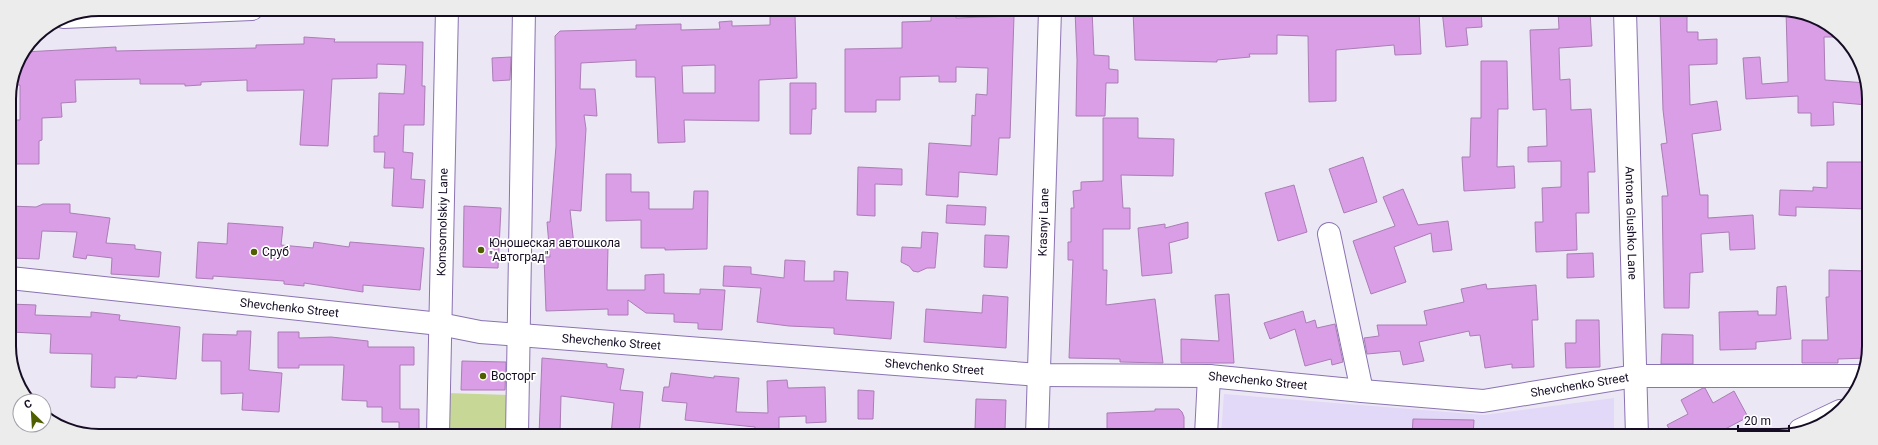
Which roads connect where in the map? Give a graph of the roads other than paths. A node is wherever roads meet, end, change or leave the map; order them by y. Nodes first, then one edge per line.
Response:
1 (447, 16) edge
2 (524, 16) edge
3 (1050, 16) edge
4 (1625, 16) edge
5 (1329, 234) dead end
6 (16, 279) edge
7 (440, 324) junction
8 (519, 335) junction
9 (1039, 375) junction
10 (1209, 376) junction
11 (1636, 376) junction
12 (1857, 376) edge
13 (1362, 392) junction
14 (438, 429) edge
15 (517, 429) edge
16 (1037, 429) edge
17 (1206, 429) edge
18 (1637, 429) edge

1 - 7 street, Komsomolskiy Lane
2 - 8 street
3 - 9 street, Krasnyi Lane
4 - 11 street, Antona Glushko Lane
5 - 13 street
6 - 7 street, Shevchenko Street
7 - 8 street, Shevchenko Street
7 - 14 street, Komsomolskiy Lane
8 - 9 street, Shevchenko Street
8 - 15 street
9 - 10 street, Shevchenko Street
9 - 16 street, Krasnyi Lane
10 - 13 street, Shevchenko Street
10 - 17 street
11 - 12 street, Shevchenko Street
11 - 13 street, Shevchenko Street
11 - 18 street, Antona Glushko Lane

